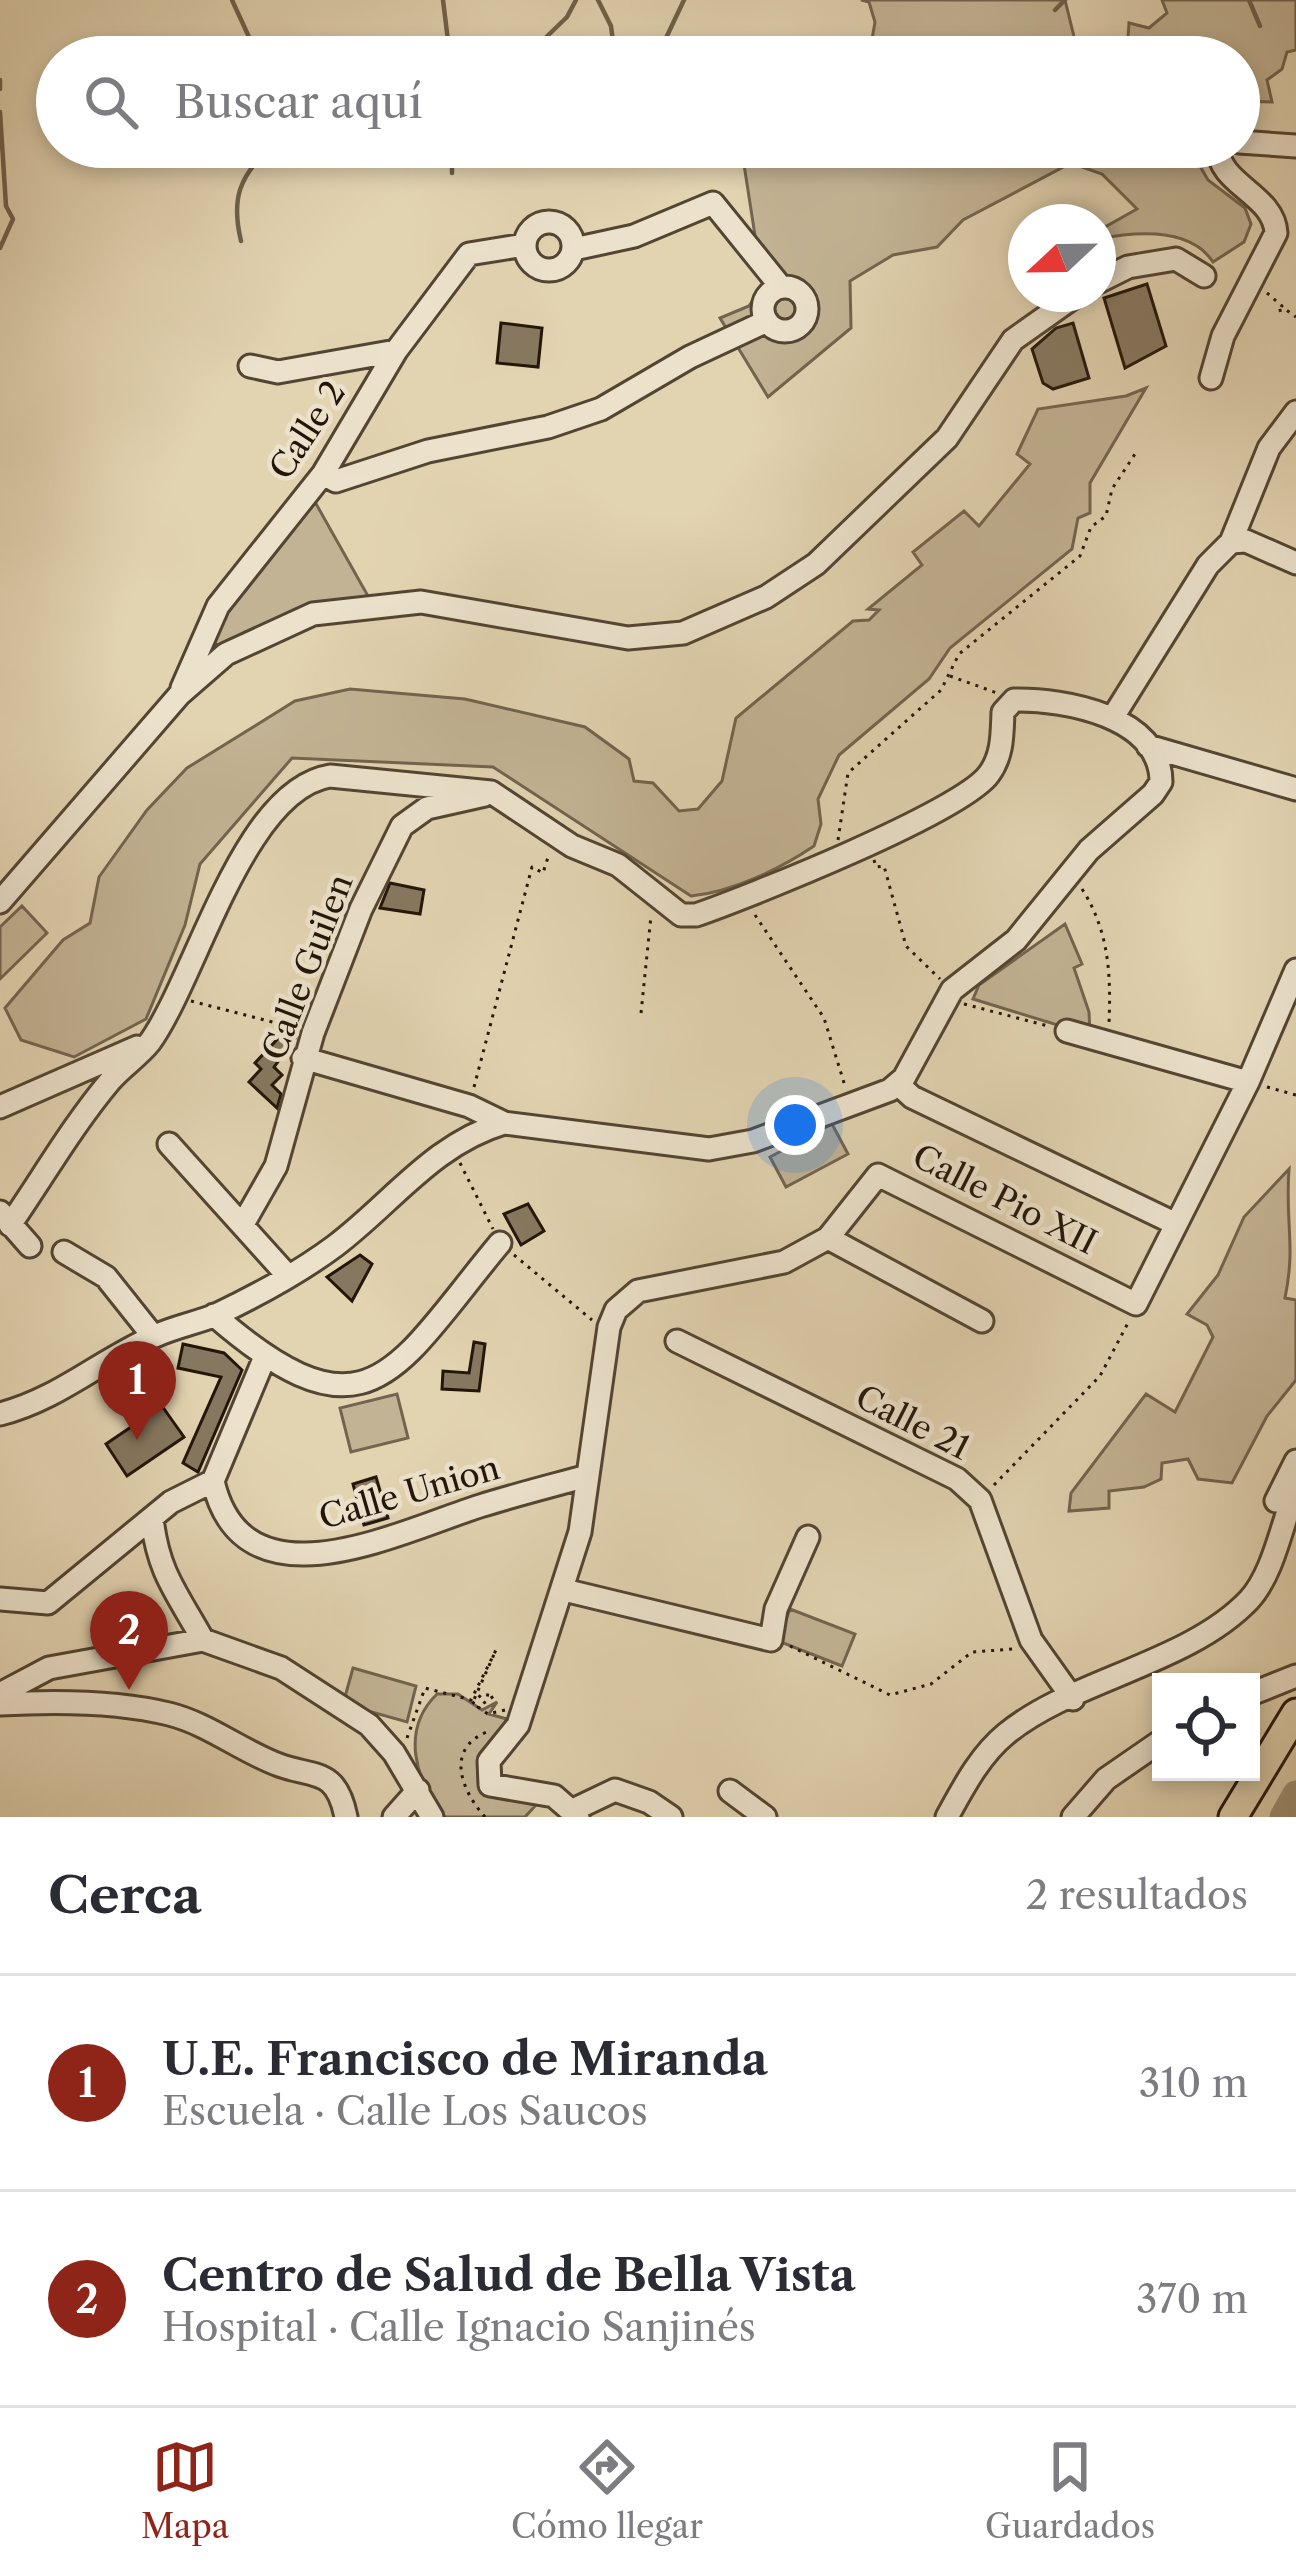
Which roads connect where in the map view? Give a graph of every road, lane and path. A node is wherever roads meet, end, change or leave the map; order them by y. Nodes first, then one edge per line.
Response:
1 (1260, 143) edge
2 (1296, 146) edge
3 (1227, 168) edge
4 (525, 245) junction
5 (574, 249) junction
6 (1254, 272) junction
7 (1116, 273) edge
8 (1204, 276) dead end
9 (781, 287) junction
10 (1053, 312) edge
11 (1296, 317) edge
12 (766, 321) junction
13 (396, 351) junction
14 (250, 366) dead end
15 (1210, 378) dead end
16 (1296, 412) edge
17 (1137, 451) dead end
18 (323, 474) junction
19 (1231, 542) junction
20 (1296, 563) edge
21 (948, 675) junction
22 (180, 694) junction
23 (1014, 700) junction
24 (1113, 718) junction
25 (1148, 746) junction
26 (1296, 789) edge
27 (491, 792) junction
28 (548, 827) junction
29 (867, 841) junction
30 (837, 854) junction
31 (1070, 871) junction
32 (657, 897) junction
33 (746, 898) junction
34 (0, 902) edge
35 (1296, 970) edge
36 (950, 995) junction
37 (172, 996) junction
38 (641, 1013) dead end
39 (1067, 1031) joint
40 (313, 1033) junction
41 (149, 1042) junction
42 (1108, 1042) junction
43 (304, 1058) junction
44 (1248, 1082) junction
45 (898, 1085) junction
46 (1296, 1095) edge
47 (851, 1104) junction
48 (469, 1106) junction
49 (0, 1107) edge
50 (504, 1123) junction
51 (169, 1144) dead end
52 (5, 1218) edge
53 (243, 1224) junction
54 (1176, 1225) junction
55 (828, 1238) junction
56 (500, 1243) dead end
57 (30, 1246) dead end
58 (64, 1252) dead end
59 (287, 1275) junction
60 (1136, 1304) junction
61 (214, 1315) junction
62 (982, 1321) dead end
63 (154, 1336) junction
64 (677, 1341) dead end
65 (264, 1358) junction
66 (0, 1414) edge
67 (1296, 1461) edge
68 (587, 1476) junction
69 (214, 1481) junction
70 (1296, 1489) edge
71 (980, 1499) junction
72 (152, 1517) junction
73 (808, 1537) dead end
74 (564, 1590) junction
75 (0, 1599) edge
76 (1226, 1616) junction
77 (203, 1640) junction
78 (771, 1640) junction
79 (1030, 1640) junction
80 (49, 1668) junction
81 (1296, 1676) edge
82 (1260, 1691) edge
83 (0, 1694) edge
84 (1260, 1695) edge
85 (1073, 1699) junction
86 (43, 1702) junction
87 (0, 1704) edge
88 (526, 1706) junction
89 (1294, 1726) edge
90 (1152, 1748) edge
91 (394, 1753) junction
92 (418, 1790) junction
93 (730, 1791) dead end
94 (574, 1814) edge
95 (346, 1817) edge
96 (394, 1817) edge
97 (432, 1817) edge
98 (670, 1817) edge
99 (765, 1817) edge
100 (946, 1817) edge
101 (1073, 1817) edge
102 (1233, 1817) edge
103 (1250, 1817) edge

1 - 2 street
3 - 6 street
4 - 5 street
4 - 5 street
4 - 13 street, Calle 2
5 - 9 street
6 - 11 path
6 - 15 street
7 - 8 street
9 - 12 street
9 - 12 street
10 - 22 street
12 - 18 street
13 - 14 street
13 - 18 street, Calle 2
16 - 19 street
17 - 21 path
18 - 22 street, Calle 2
19 - 20 street
19 - 24 street
21 - 23 path
21 - 30 path
22 - 34 street
23 - 24 street
23 - 29 street
24 - 25 street
25 - 26 street
25 - 31 street
27 - 28 street
27 - 37 street
27 - 40 street, Calle Guilen
28 - 32 street
28 - 48 path
29 - 30 street
29 - 36 path
30 - 33 street
31 - 36 street
31 - 42 path
32 - 33 street
32 - 38 path
33 - 47 path
35 - 44 street
36 - 39 path
36 - 45 street
37 - 40 path
37 - 41 street
39 - 42 street
40 - 43 street, Calle Guilen
41 - 49 street
41 - 52 street
42 - 44 street
43 - 48 street
43 - 53 street, Calle Guilen
44 - 46 path
44 - 54 street
45 - 47 street
45 - 54 street
47 - 50 street
48 - 50 street
50 - 59 street
51 - 53 street
52 - 57 street
53 - 59 street
54 - 60 street
55 - 60 street, Calle Pio XII
55 - 62 street
55 - 68 street, Calle Pio XII
56 - 65 street
58 - 63 street
59 - 61 street
60 - 71 path
61 - 63 street
61 - 65 street
63 - 66 street
64 - 71 street, Calle 21
65 - 69 street
67 - 76 street
68 - 69 street, Calle Union
68 - 74 street
69 - 72 street
70 - 76 street
71 - 79 street, Calle 21
72 - 75 street
72 - 77 street
73 - 78 street
74 - 78 street
74 - 88 street
76 - 85 street
77 - 80 street
77 - 91 street
78 - 79 path
79 - 85 street, Calle 21
80 - 83 street
80 - 86 street
81 - 82 street
84 - 89 street
85 - 100 street
86 - 87 street
86 - 95 street
88 - 91 path
88 - 94 street
89 - 102 main road
89 - 103 main road
90 - 101 street
91 - 92 street
92 - 96 street
92 - 97 street
93 - 99 street
94 - 98 street

